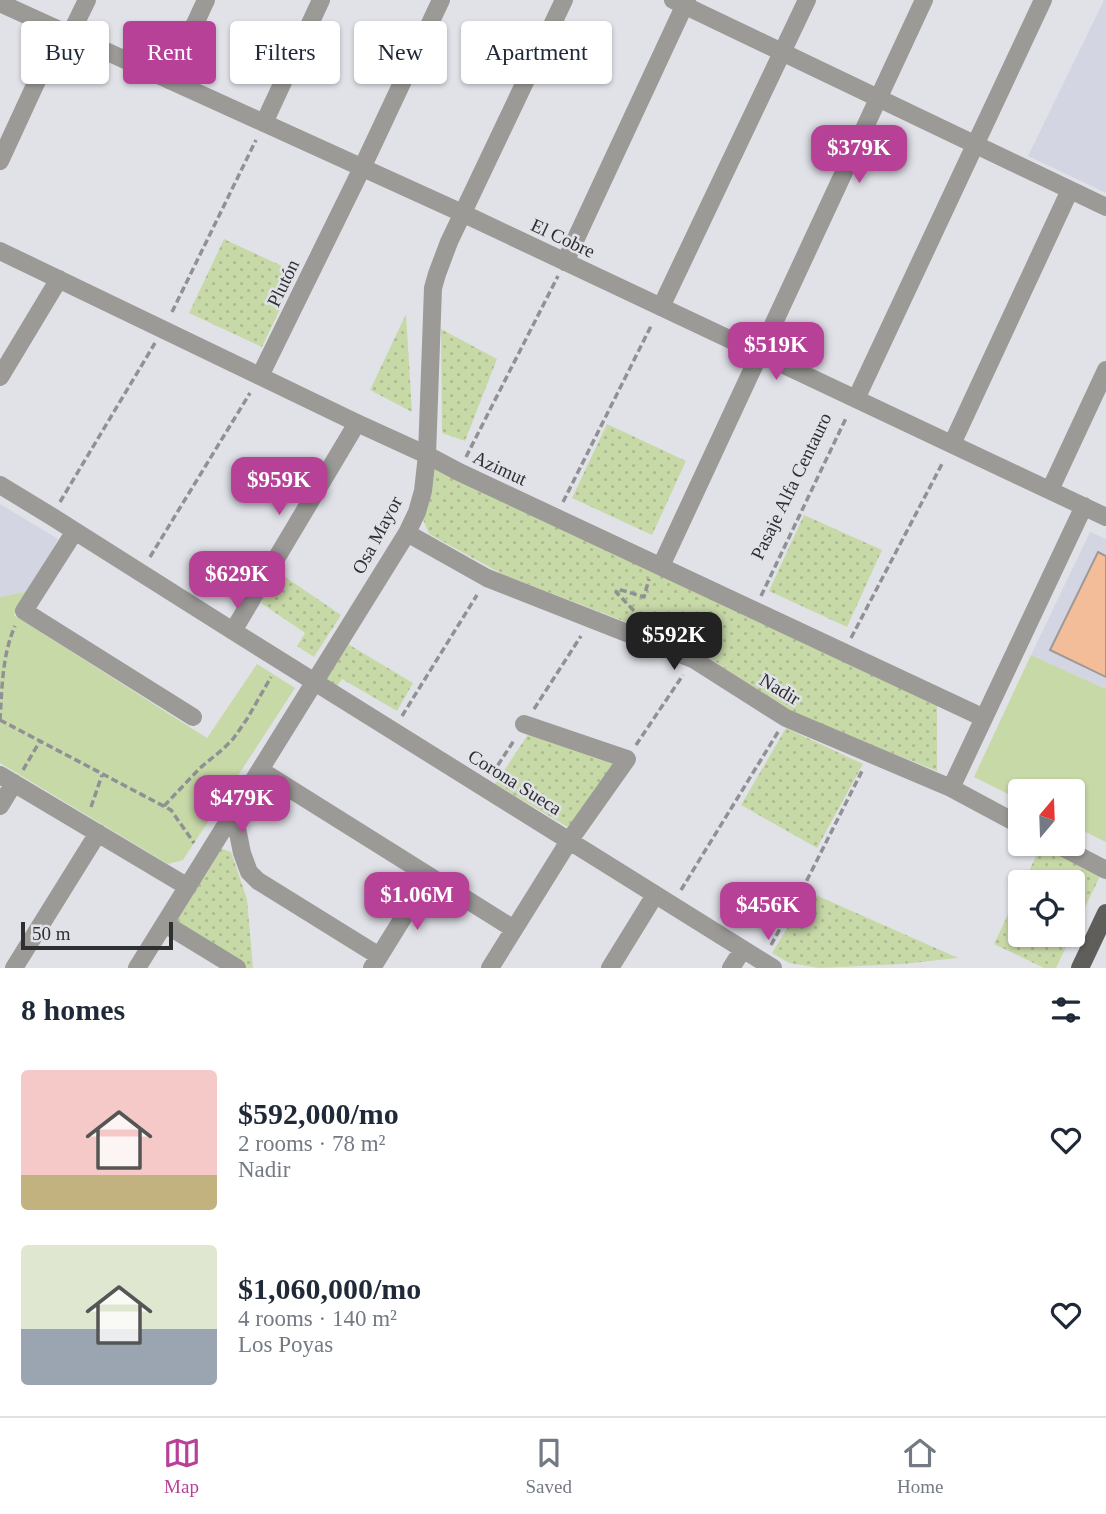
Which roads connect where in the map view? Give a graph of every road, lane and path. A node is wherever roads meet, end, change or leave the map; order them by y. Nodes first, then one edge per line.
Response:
1 (87, 0) edge
2 (206, 0) edge
3 (321, 0) edge
4 (441, 0) edge
5 (564, 0) edge
6 (807, 0) edge
7 (924, 0) edge
8 (1043, 0) edge
9 (682, 2) edge
10 (0, 3) edge
11 (39, 21) edge
12 (73, 21) edge
13 (196, 21) edge
14 (782, 52) junction
15 (39, 84) edge
16 (178, 84) edge
17 (878, 98) junction
18 (264, 123) junction
19 (975, 145) junction
20 (0, 161) edge
21 (362, 168) junction
22 (1070, 190) junction
23 (1106, 207) edge
24 (462, 213) junction
25 (0, 251) edge
26 (565, 262) junction
27 (59, 279) junction
28 (661, 307) junction
29 (163, 329) junction
30 (760, 354) junction
31 (1106, 370) edge
32 (260, 376) junction
33 (0, 377) edge
34 (856, 399) junction
35 (358, 423) junction
36 (952, 444) junction
37 (428, 455) junction
38 (459, 472) junction
39 (0, 485) edge
40 (1049, 490) junction
41 (1084, 506) junction
42 (51, 516) junction
43 (556, 517) junction
44 (1106, 517) edge
45 (75, 531) junction
46 (407, 533) junction
47 (661, 566) junction
48 (140, 572) junction
49 (487, 578) junction
50 (754, 610) junction
51 (592, 619) junction
52 (638, 620) dead end
53 (233, 631) junction
54 (9, 639) dead end
55 (844, 652) junction
56 (694, 659) junction
57 (281, 660) junction
58 (315, 681) junction
59 (193, 717) dead end
60 (786, 718) junction
61 (984, 718) junction
62 (0, 720) edge
63 (524, 724) junction
64 (393, 730) junction
65 (40, 741) junction
66 (870, 755) junction
67 (627, 759) junction
68 (260, 770) junction
69 (103, 774) junction
70 (12, 775) edge
71 (484, 787) junction
72 (951, 788) junction
73 (0, 806) edge
74 (164, 806) junction
75 (90, 811) dead end
76 (233, 813) junction
77 (1008, 819) edge
78 (98, 833) junction
79 (569, 841) junction
80 (194, 842) dead end
81 (1079, 856) edge
82 (1106, 870) edge
83 (429, 876) junction
84 (188, 887) junction
85 (656, 895) junction
86 (672, 905) junction
87 (1106, 913) edge
88 (165, 924) junction
89 (514, 929) junction
90 (743, 949) junction
91 (376, 962) edge
92 (768, 965) edge
93 (14, 968) edge
94 (137, 968) edge
95 (237, 968) edge
96 (490, 968) edge
97 (610, 968) edge
98 (731, 968) edge
99 (1080, 968) edge

1 - 12 street
2 - 13 street
3 - 18 street
4 - 21 street, Plutón
5 - 24 street, Osa Mayor
6 - 14 street
7 - 17 street
8 - 19 street, Pasaje Alfa Centauro
9 - 14 street
9 - 26 street
10 - 11 street, El Cobre
14 - 17 street
14 - 28 street
15 - 20 street
16 - 18 street, El Cobre
17 - 19 street
17 - 30 street
18 - 21 street, El Cobre
18 - 29 path
19 - 22 street
19 - 34 street, Pasaje Alfa Centauro
21 - 24 street, El Cobre
21 - 32 street, Plutón
22 - 23 street
22 - 36 street
24 - 26 street, El Cobre
24 - 37 street, Osa Mayor
25 - 27 street, Azimut
26 - 28 street, El Cobre
26 - 38 path
27 - 29 street, Azimut
27 - 33 street
28 - 30 street, El Cobre
28 - 43 path
29 - 32 street, Azimut
29 - 42 path
30 - 34 street, El Cobre
30 - 47 street
31 - 40 street
32 - 35 street, Azimut
32 - 48 path
34 - 36 street, El Cobre
34 - 50 path, Pasaje Alfa Centauro
35 - 37 street, Azimut
35 - 53 street
36 - 40 street, El Cobre
36 - 55 path
37 - 38 street, Azimut
37 - 46 street, Osa Mayor
38 - 43 street, Azimut
39 - 42 street, Corona Sueca
40 - 41 street, El Cobre
41 - 44 street, El Cobre
41 - 61 street
42 - 45 street, Corona Sueca
43 - 47 street, Azimut
45 - 48 street, Corona Sueca
45 - 59 street
46 - 49 street, Nadir
46 - 58 street, Osa Mayor
47 - 50 street, Azimut
47 - 52 path
48 - 53 street, Corona Sueca
49 - 51 street, Nadir
49 - 64 path
50 - 55 street, Azimut
51 - 56 street, Nadir
51 - 63 path
53 - 57 street, Corona Sueca
54 - 62 path
55 - 61 street, Azimut
56 - 60 street, Nadir
56 - 67 path
57 - 58 street, Corona Sueca
57 - 74 path
58 - 64 street, Corona Sueca
58 - 68 street, Osa Mayor
60 - 66 street, Nadir
60 - 86 path
61 - 72 street
62 - 65 path
63 - 67 street
63 - 71 path
64 - 71 street, Corona Sueca
65 - 69 path
65 - 70 path
66 - 72 street, Nadir
66 - 92 path
67 - 79 street
68 - 76 street, Osa Mayor
68 - 83 street
69 - 74 path
69 - 75 path
70 - 73 street
70 - 78 street
71 - 79 street, Corona Sueca
72 - 77 street, Nadir
74 - 80 path
76 - 84 street, Osa Mayor
76 - 91 street
78 - 84 street
78 - 93 street
79 - 85 street, Corona Sueca
79 - 89 street
81 - 82 street
83 - 89 street
83 - 91 street
84 - 88 street, Osa Mayor
85 - 86 street, Corona Sueca
85 - 97 street
86 - 90 street, Corona Sueca
87 - 99 main road
88 - 94 street, Osa Mayor
88 - 95 street
89 - 96 street
90 - 92 street, Corona Sueca
90 - 98 street

